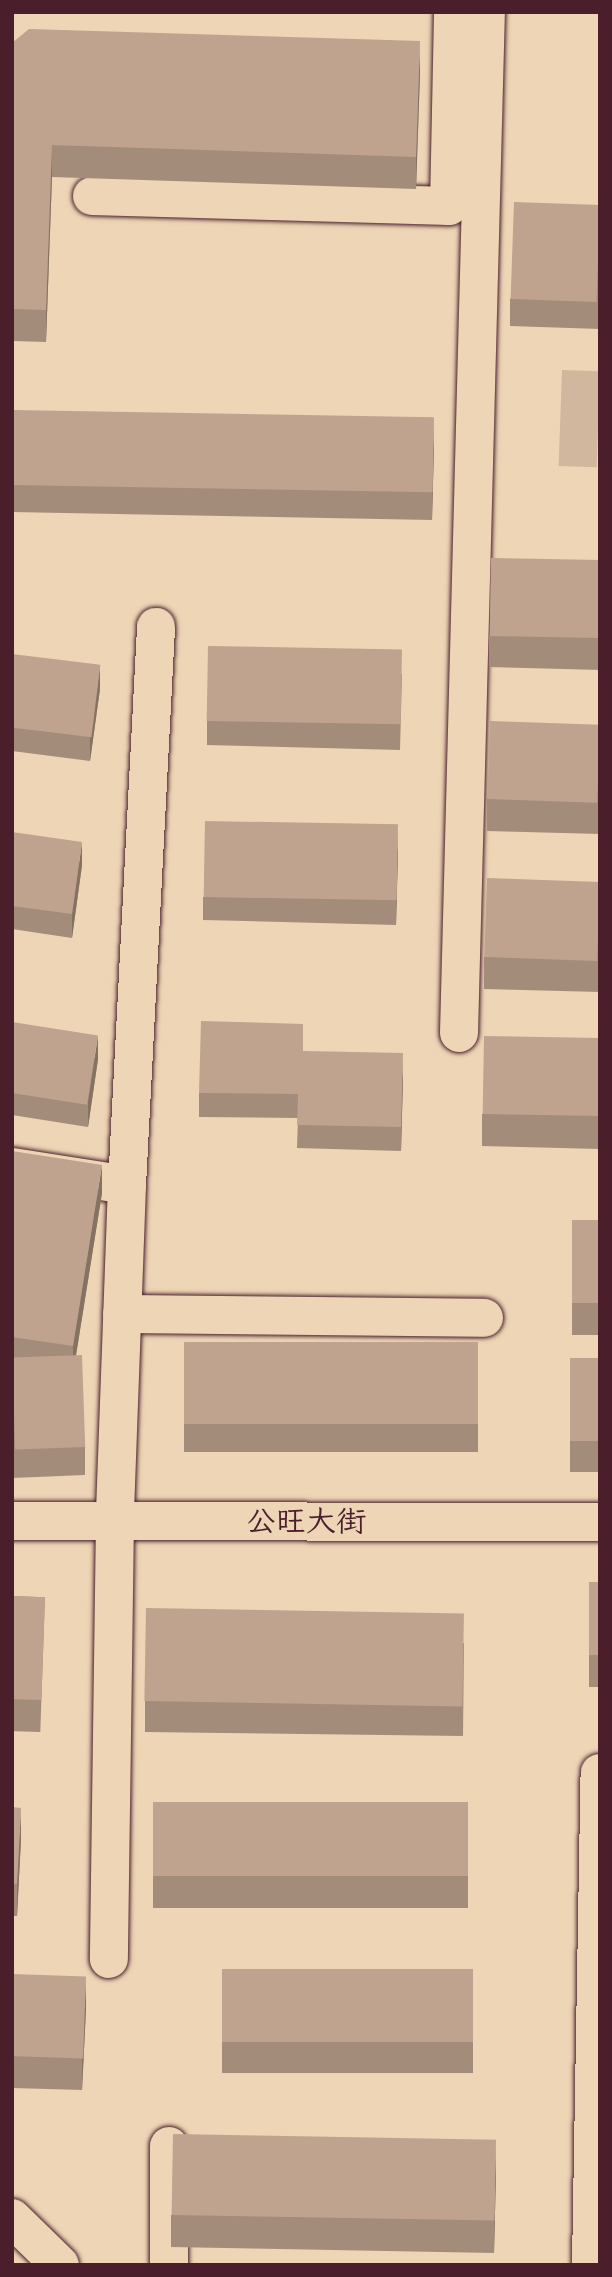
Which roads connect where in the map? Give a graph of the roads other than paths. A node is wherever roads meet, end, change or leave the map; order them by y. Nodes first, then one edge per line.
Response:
1 (453, 12) edge
2 (486, 12) edge
3 (92, 196) dead end
4 (156, 626) dead end
5 (459, 1033) dead end
6 (12, 1167) edge
7 (127, 1185) junction
8 (122, 1314) junction
9 (484, 1318) dead end
10 (115, 1520) junction
11 (12, 1521) edge
12 (600, 1522) edge
13 (600, 1773) edge
14 (597, 1927) edge
15 (109, 1959) dead end
16 (169, 2146) dead end
17 (12, 2218) edge
18 (60, 2265) edge
19 (169, 2265) edge
20 (591, 2265) edge

1 - 3 street
2 - 5 street
4 - 7 street
6 - 7 street
7 - 8 street
8 - 9 street
8 - 10 street
10 - 11 street, 公旺大街
10 - 12 street, 公旺大街
10 - 15 street
13 - 14 street
14 - 20 street
16 - 19 street
17 - 18 street

